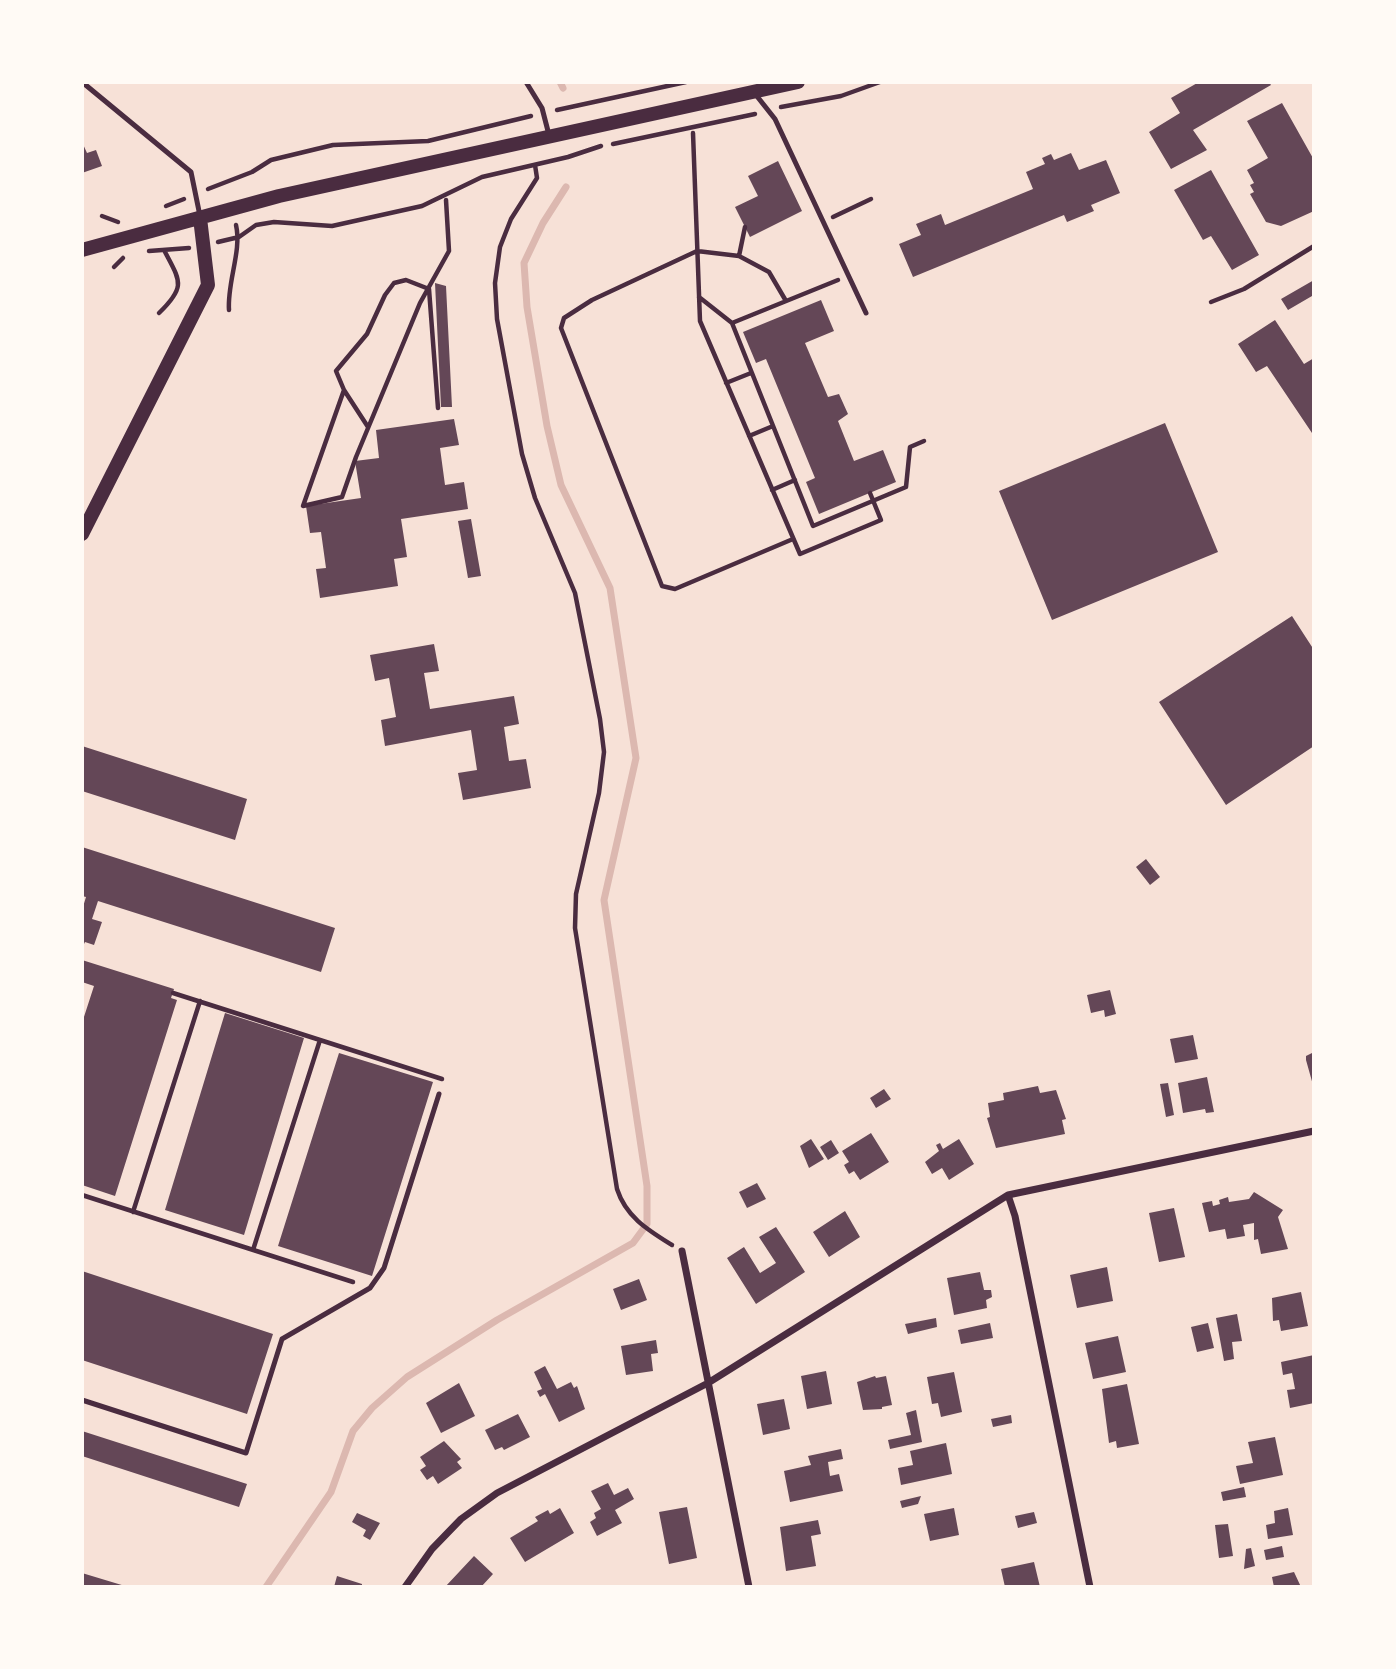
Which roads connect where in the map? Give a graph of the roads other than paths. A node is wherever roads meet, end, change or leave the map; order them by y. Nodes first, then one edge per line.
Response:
1 (82, 82) edge
2 (526, 82) edge
3 (798, 82) edge
4 (751, 87) edge
5 (549, 135) junction
6 (201, 218) junction
7 (82, 250) edge
8 (866, 313) dead end
9 (82, 534) edge
10 (439, 1094) road end
11 (1314, 1131) edge
12 (1008, 1195) junction
13 (682, 1251) dead end
14 (708, 1383) junction
15 (82, 1400) edge
16 (405, 1587) edge
17 (749, 1587) edge
18 (1090, 1587) edge

1 - 6 lane
2 - 5 lane
3 - 4 main road
4 - 5 main road
4 - 8 lane
5 - 6 main road
6 - 7 main road
6 - 9 main road
10 - 15 lane
11 - 12 street
12 - 14 street
12 - 18 street
13 - 14 street
14 - 16 street
14 - 17 street

